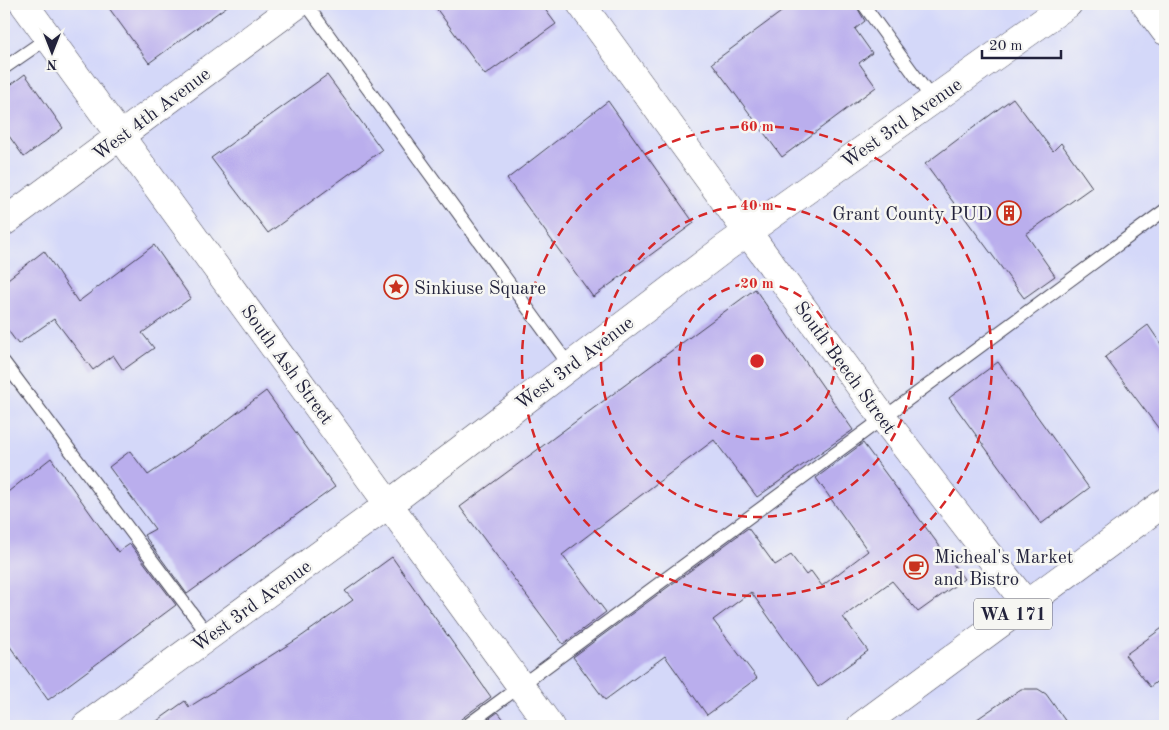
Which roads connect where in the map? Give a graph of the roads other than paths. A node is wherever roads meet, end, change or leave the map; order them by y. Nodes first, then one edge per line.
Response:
1 (24, 4) edge
2 (298, 4) edge
3 (306, 4) edge
4 (581, 4) edge
5 (863, 4) edge
6 (1068, 4) edge
7 (1145, 4) edge
8 (1165, 31) edge
9 (49, 37) junction
10 (4, 68) edge
11 (932, 99) junction
12 (121, 135) junction
13 (1165, 210) edge
14 (4, 222) edge
15 (747, 232) junction
16 (4, 362) edge
17 (569, 365) junction
18 (884, 419) junction
19 (1165, 502) edge
20 (389, 504) junction
21 (1026, 605) junction
22 (209, 636) junction
23 (520, 686) junction
24 (86, 726) edge
25 (466, 726) edge
26 (550, 726) edge
27 (861, 726) edge

1 - 9 main road, South Ash Street
2 - 12 main road, West 4th Avenue
3 - 17 lane
4 - 15 main road, South Beech Street
5 - 11 lane
6 - 11 main road, West 3rd Avenue
7 - 8 main road
9 - 10 lane
9 - 12 main road, South Ash Street
11 - 15 main road, West 3rd Avenue
12 - 14 main road, West 4th Avenue
12 - 20 main road, South Ash Street
13 - 18 lane
15 - 17 main road, West 3rd Avenue
15 - 18 main road, South Beech Street
16 - 22 lane
17 - 20 main road, West 3rd Avenue
18 - 21 main road, South Beech Street
18 - 23 lane
19 - 21 main road, WA 171
20 - 22 main road, West 3rd Avenue
20 - 23 main road, South Ash Street
21 - 27 main road, WA 171
22 - 24 main road, West 3rd Avenue
23 - 25 lane
23 - 26 main road, South Ash Street

